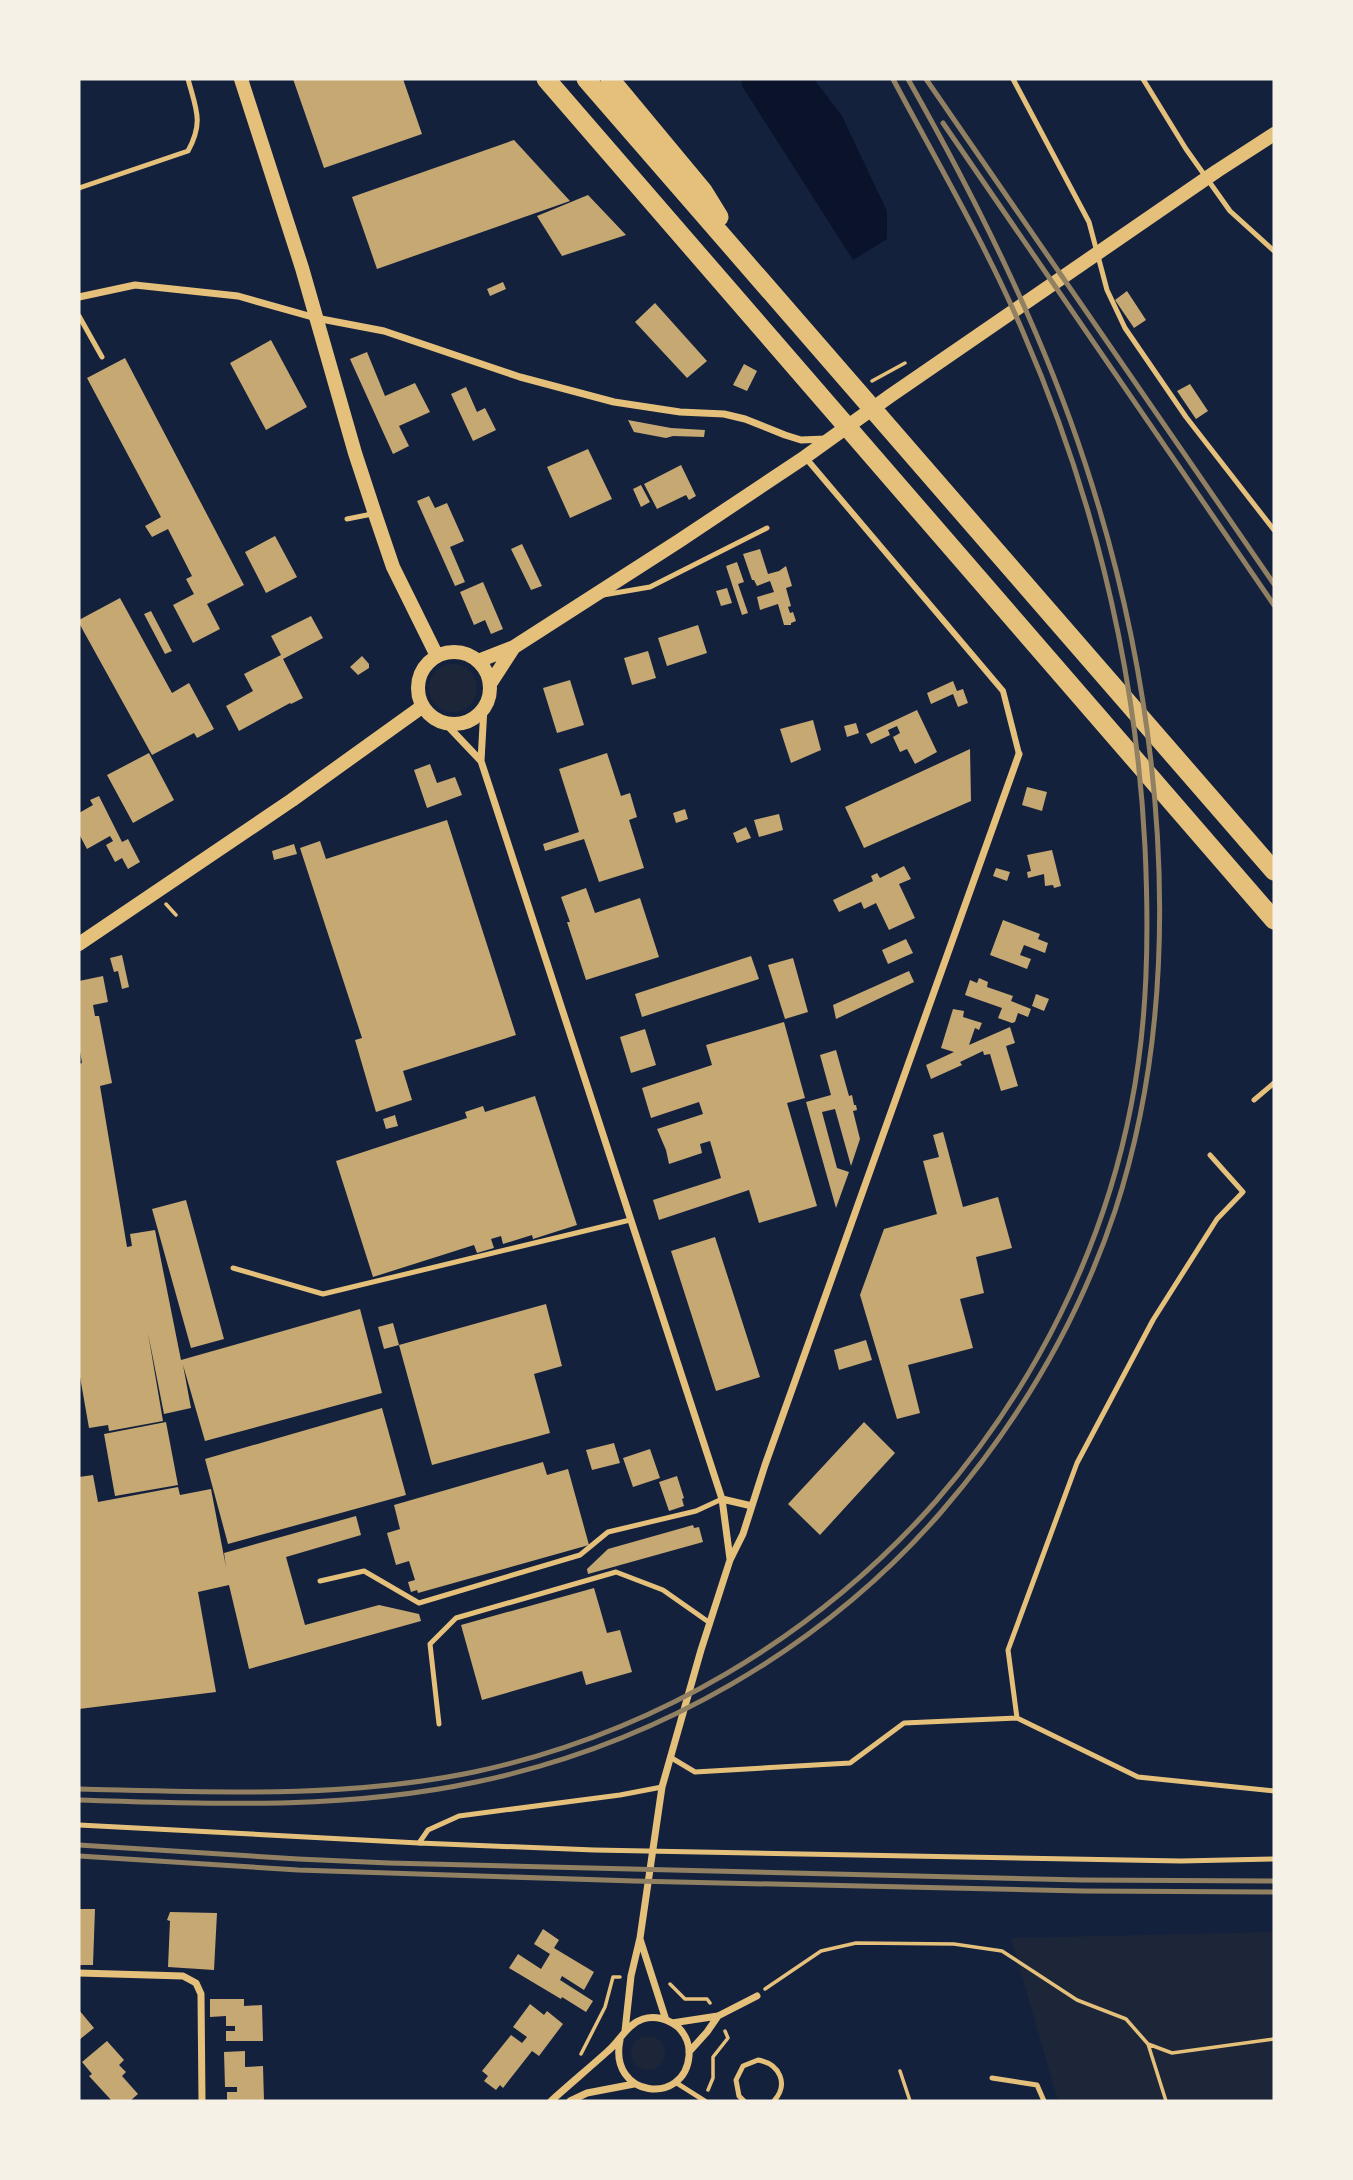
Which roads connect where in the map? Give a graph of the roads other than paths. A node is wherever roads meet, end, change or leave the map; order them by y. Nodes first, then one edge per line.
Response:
1 (188, 79) edge
2 (241, 79) edge
3 (529, 79) edge
4 (546, 79) edge
5 (586, 79) edge
6 (610, 79) edge
7 (1013, 79) edge
8 (1143, 79) edge
9 (1274, 134) edge
10 (79, 188) edge
11 (643, 191) junction
12 (1274, 251) edge
13 (751, 268) junction
14 (79, 297) edge
15 (79, 316) edge
16 (316, 318) junction
17 (102, 357) dead end
18 (827, 439) junction
19 (805, 457) junction
20 (375, 514) junction
21 (347, 519) dead end
22 (767, 528) dead end
23 (1274, 530) edge
24 (595, 596) junction
25 (514, 647) junction
26 (437, 656) junction
27 (478, 661) junction
28 (490, 684) junction
29 (423, 706) junction
30 (484, 707) junction
31 (444, 722) junction
32 (1019, 754) joint
33 (481, 761) junction
34 (1274, 871) edge
35 (1274, 920) edge
36 (79, 944) edge
37 (1274, 1083) edge
38 (1254, 1100) dead end
39 (1210, 1155) dead end
40 (630, 1220) junction
41 (233, 1268) dead end
42 (722, 1499) junction
43 (752, 1506) junction
44 (730, 1560) junction
45 (320, 1581) dead end
46 (710, 1623) junction
47 (1017, 1718) junction
48 (439, 1724) dead end
49 (670, 1757) junction
50 (662, 1787) junction
51 (1274, 1791) edge
52 (79, 1825) edge
53 (419, 1843) junction
54 (1274, 1859) edge
55 (640, 1938) junction
56 (79, 1973) edge
57 (757, 1996) road end
58 (718, 2016) junction
59 (669, 2021) junction
60 (625, 2031) junction
61 (620, 2040) junction
62 (690, 2052) junction
63 (992, 2078) dead end
64 (675, 2082) junction
65 (634, 2084) junction
66 (202, 2101) edge
67 (551, 2101) edge
68 (570, 2101) edge
69 (705, 2101) edge
70 (744, 2101) edge
71 (775, 2101) edge
72 (1044, 2101) edge

1 - 10 lane
2 - 16 main road
3 - 11 highway
4 - 11 highway
5 - 13 highway
6 - 13 highway
7 - 23 lane
8 - 12 lane
9 - 18 main road
11 - 35 highway
13 - 34 highway
14 - 16 street
15 - 17 lane
16 - 18 street
16 - 20 main road
18 - 19 main road
19 - 24 main road
19 - 32 street
20 - 21 lane
20 - 26 main road
22 - 24 lane
24 - 25 main road
25 - 27 main road
25 - 28 main road
26 - 27 main road
26 - 29 main road
27 - 28 main road
28 - 30 main road
29 - 31 main road
29 - 36 main road
30 - 31 main road
30 - 33 street
31 - 33 street
32 - 43 street
33 - 40 street
37 - 38 lane
39 - 47 lane
40 - 41 lane
40 - 42 street
42 - 43 street
42 - 44 street
42 - 45 lane
43 - 44 street
44 - 46 street
46 - 48 lane
46 - 49 street
47 - 49 lane
47 - 51 lane
49 - 50 street
50 - 53 lane
50 - 55 street
52 - 53 lane
53 - 54 lane
55 - 59 street
55 - 60 street
56 - 66 street
57 - 58 street
58 - 59 street
58 - 62 street
59 - 60 street
59 - 62 street
60 - 61 street
61 - 65 street
61 - 67 street
62 - 64 street
63 - 72 lane
64 - 65 street
64 - 69 lane
65 - 68 street
70 - 71 lane

